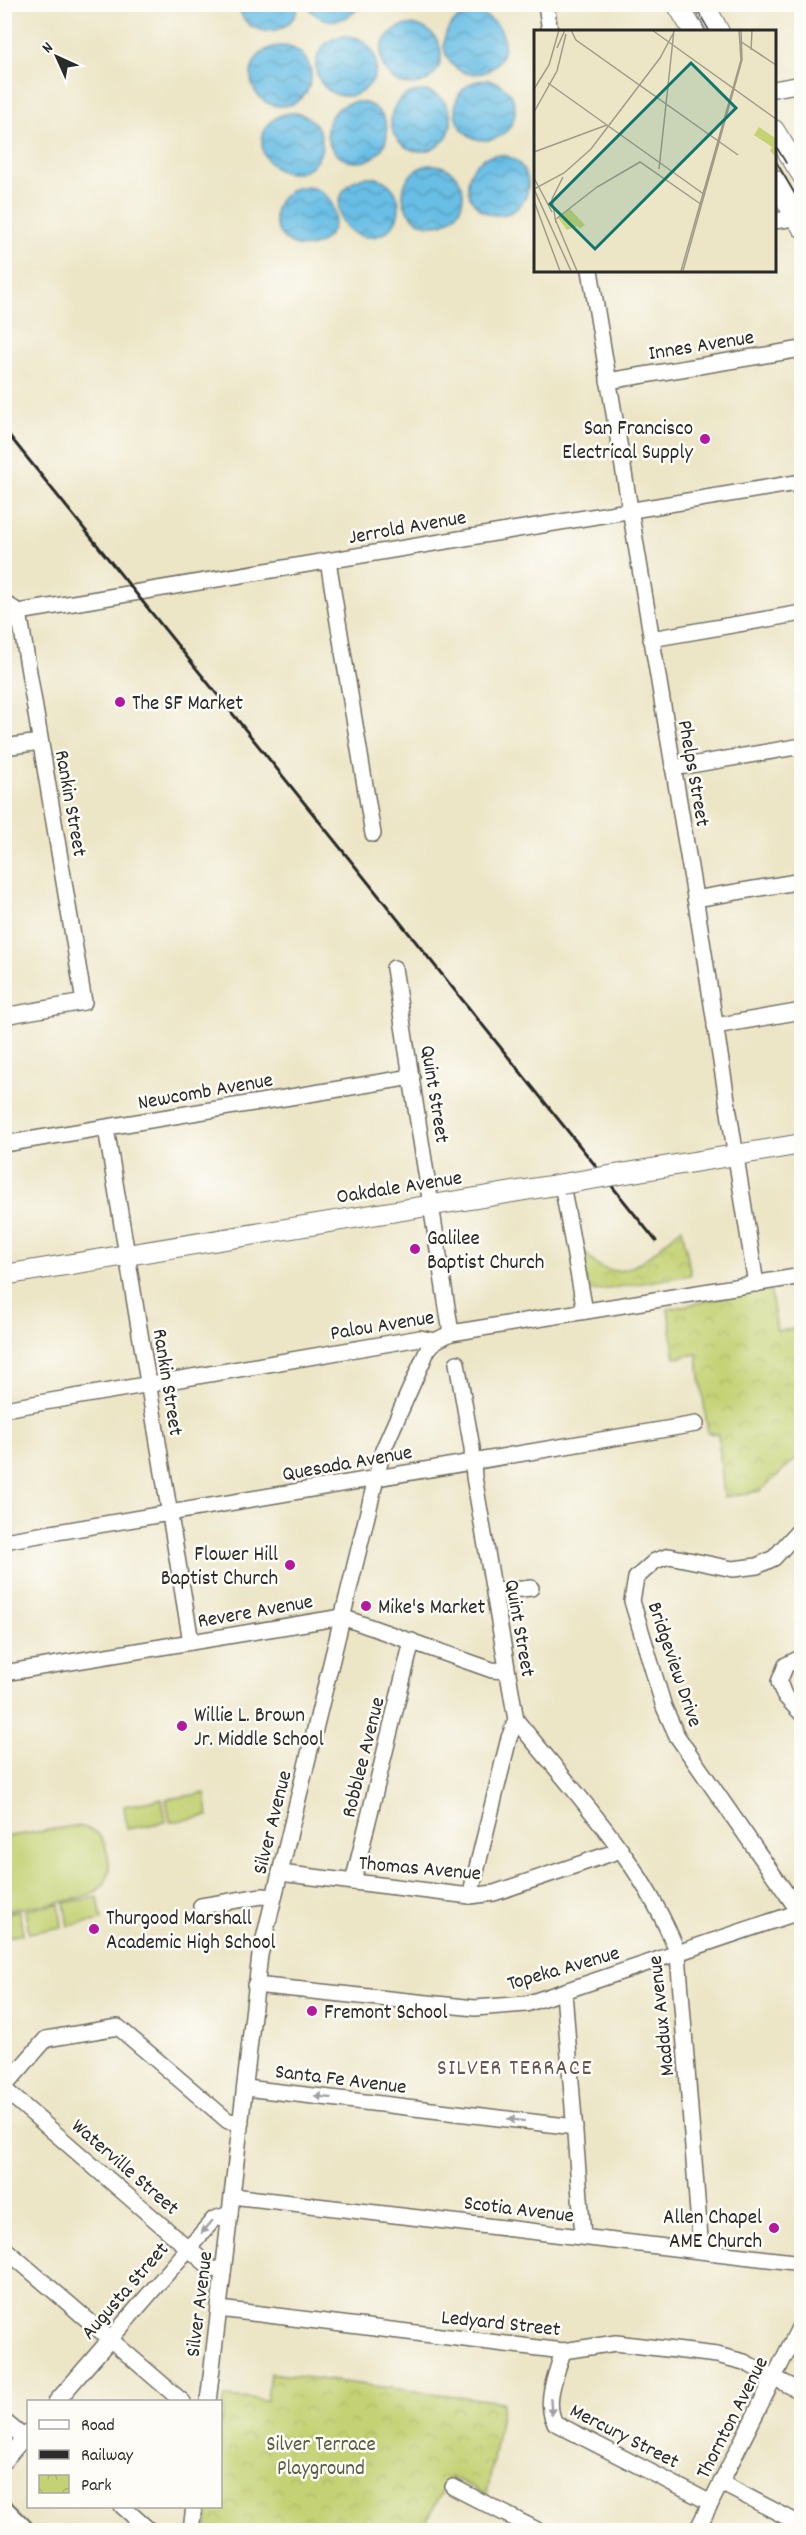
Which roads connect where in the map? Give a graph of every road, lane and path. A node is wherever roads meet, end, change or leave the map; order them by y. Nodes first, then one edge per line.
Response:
1 (546, 4) edge
2 (677, 4) edge
3 (704, 4) edge
4 (550, 30) edge
5 (692, 30) edge
6 (718, 30) edge
7 (801, 84) edge
8 (776, 89) edge
9 (776, 133) edge
10 (801, 175) edge
11 (776, 183) edge
12 (800, 220) edge
13 (776, 221) edge
14 (590, 272) edge
15 (801, 349) edge
16 (608, 381) junction
17 (801, 482) edge
18 (630, 510) junction
19 (328, 561) junction
20 (4, 603) edge
21 (19, 612) junction
22 (801, 613) edge
23 (4, 627) edge
24 (651, 639) junction
25 (40, 742) junction
26 (801, 746) edge
27 (4, 747) edge
28 (673, 768) junction
29 (373, 834) dead end
30 (801, 881) edge
31 (695, 899) junction
32 (394, 968) dead end
33 (801, 1011) edge
34 (4, 1016) edge
35 (715, 1026) junction
36 (412, 1077) junction
37 (106, 1128) junction
38 (4, 1144) edge
39 (801, 1144) edge
40 (736, 1155) junction
41 (562, 1184) junction
42 (432, 1205) junction
43 (127, 1255) junction
44 (4, 1275) edge
45 (801, 1276) edge
46 (756, 1284) junction
47 (585, 1311) junction
48 (451, 1333) junction
49 (435, 1341) junction
50 (457, 1363) dead end
51 (149, 1385) junction
52 (4, 1409) edge
53 (696, 1424) dead end
54 (473, 1462) junction
55 (376, 1477) junction
56 (170, 1514) junction
57 (801, 1527) edge
58 (4, 1541) edge
59 (531, 1588) dead end
60 (494, 1592) junction
61 (342, 1617) junction
62 (412, 1641) junction
63 (192, 1642) junction
64 (801, 1657) edge
65 (506, 1671) junction
66 (4, 1672) edge
67 (801, 1714) edge
68 (516, 1720) junction
69 (621, 1850) junction
70 (280, 1874) junction
71 (352, 1882) junction
72 (470, 1896) junction
73 (274, 1897) junction
74 (201, 1906) dead end
75 (801, 1913) edge
76 (678, 1954) junction
77 (255, 1985) junction
78 (564, 1992) junction
79 (4, 2088) edge
80 (246, 2088) junction
81 (242, 2122) junction
82 (575, 2127) junction
83 (232, 2196) junction
84 (230, 2214) junction
85 (583, 2236) junction
86 (4, 2248) edge
87 (189, 2248) junction
88 (701, 2251) junction
89 (801, 2263) edge
90 (223, 2272) junction
91 (219, 2309) junction
92 (801, 2322) edge
93 (110, 2338) junction
94 (563, 2351) junction
95 (774, 2378) junction
96 (801, 2392) edge
97 (58, 2400) edge
98 (181, 2400) edge
99 (208, 2400) edge
100 (4, 2421) edge
101 (27, 2437) edge
102 (4, 2461) edge
103 (721, 2483) junction
104 (453, 2487) dead end
105 (711, 2503) junction
106 (125, 2508) edge
107 (194, 2508) edge
108 (4, 2512) edge
109 (4, 2518) edge
110 (798, 2523) dead end
111 (17, 2530) edge
112 (22, 2530) edge
113 (149, 2530) edge
114 (191, 2530) edge
115 (537, 2530) edge
116 (697, 2530) edge

1 - 4 street
2 - 5 main road
3 - 6 main road
7 - 8 street
9 - 10 main road
11 - 12 main road
12 - 13 street
14 - 16 street, Phelps Street
15 - 16 street, Innes Avenue
16 - 18 street, Phelps Street
17 - 18 street, Jerrold Avenue
18 - 19 street, Jerrold Avenue
18 - 24 street, Phelps Street
19 - 21 street, Jerrold Avenue
19 - 29 street
20 - 21 street
21 - 23 street
21 - 25 street, Rankin Street
22 - 24 street
24 - 28 street, Phelps Street
25 - 27 street
25 - 34 street, Rankin Street
26 - 28 street
28 - 31 street, Phelps Street
30 - 31 street
31 - 35 street, Phelps Street
32 - 36 street, Quint Street
33 - 35 street
35 - 40 street, Phelps Street
36 - 37 street, Newcomb Avenue
36 - 42 street, Quint Street
37 - 38 street, Newcomb Avenue
37 - 43 street, Rankin Street
39 - 40 main road, Oakdale Avenue
40 - 41 main road, Oakdale Avenue, bridge
40 - 46 street, Phelps Street
41 - 42 main road, Oakdale Avenue
41 - 47 street
42 - 43 main road, Oakdale Avenue
42 - 48 street, Quint Street
43 - 44 main road, Oakdale Avenue
43 - 51 street, Rankin Street
45 - 46 street, Palou Avenue
46 - 47 street, Palou Avenue
47 - 48 street, Palou Avenue
48 - 49 street, Palou Avenue
49 - 51 street, Palou Avenue
49 - 55 street, Silver Avenue
50 - 54 street, Quint Street
51 - 52 street, Palou Avenue
51 - 56 street, Rankin Street
53 - 54 street, Quesada Avenue
54 - 55 street, Quesada Avenue
54 - 60 street, Quint Street
55 - 56 street, Quesada Avenue
55 - 61 street, Silver Avenue
56 - 58 street, Quesada Avenue
56 - 63 street, Rankin Street
57 - 75 street, Bridgeview Drive
59 - 60 street
60 - 65 street, Quint Street
61 - 62 street, Revere Avenue
61 - 63 street, Revere Avenue
61 - 70 street, Silver Avenue
62 - 65 street, Revere Avenue
62 - 71 street, Robblee Avenue
63 - 66 street, Revere Avenue
64 - 67 street
65 - 68 street, Quint Street
68 - 69 street, Maddux Avenue
68 - 72 street
69 - 72 street, Thomas Avenue
69 - 76 street, Maddux Avenue
70 - 71 street, Thomas Avenue
70 - 73 street, Silver Avenue
71 - 72 street, Thomas Avenue
73 - 74 street
73 - 77 street, Silver Avenue
75 - 76 street, Topeka Avenue
76 - 78 street, Topeka Avenue
76 - 88 street, Maddux Avenue
77 - 78 street, Topeka Avenue
77 - 80 street, Silver Avenue
78 - 82 street
79 - 81 street
79 - 87 street, Waterville Street
80 - 81 street, Silver Avenue
82 -> 80 street, Santa Fe Avenue
81 - 83 street, Silver Avenue
82 - 85 street
83 - 84 street, Silver Avenue
83 - 85 street, Scotia Avenue
84 -> 87 street, Augusta Street
84 - 90 street, Silver Avenue
85 - 88 street, Scotia Avenue
86 - 93 street
87 - 90 street, Waterville Street
87 - 93 street, Augusta Street
88 - 89 street, Scotia Avenue
90 - 91 street, Silver Avenue
91 - 94 street, Ledyard Street
91 - 99 street, Silver Avenue
92 - 95 street, Thornton Avenue
93 - 97 street, Augusta Street
93 - 98 street
94 - 95 street, Ledyard Street
94 -> 105 street, Mercury Street
95 - 96 street, Ledyard Street
95 - 103 street, Thornton Avenue
100 - 101 street
101 - 102 street
103 - 105 street, Thornton Avenue
103 - 110 street
104 - 115 street
105 - 116 street, Thornton Avenue
106 - 113 street
107 - 114 street
108 - 112 highway
109 - 111 highway

